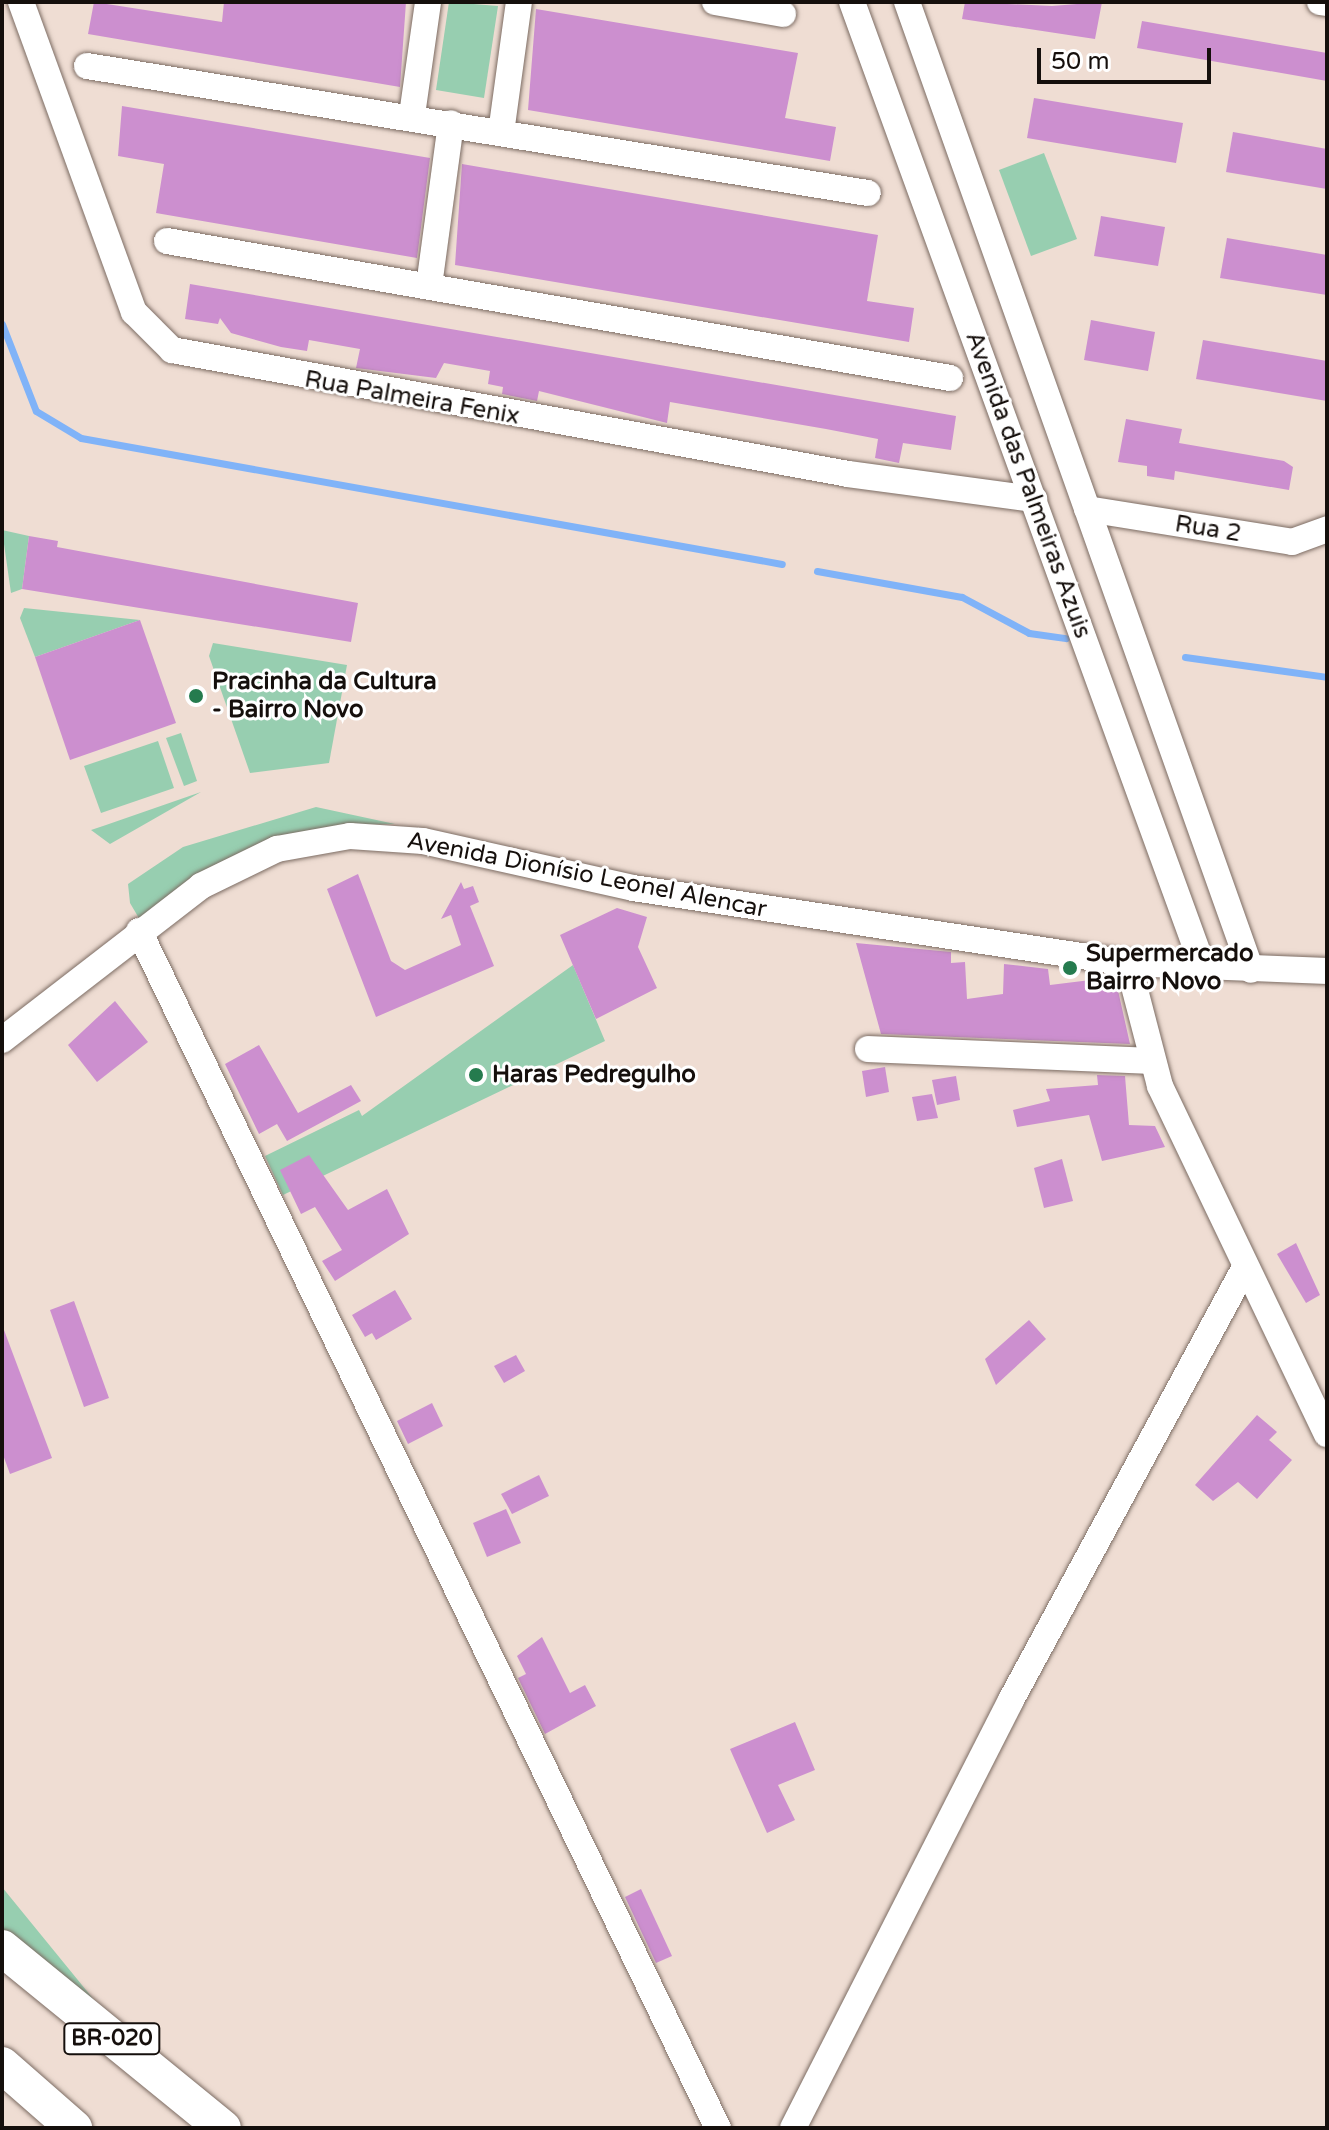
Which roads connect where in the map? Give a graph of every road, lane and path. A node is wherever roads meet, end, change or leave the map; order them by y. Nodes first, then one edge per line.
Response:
1 (21, 2) edge
2 (428, 2) edge
3 (519, 2) edge
4 (715, 2) edge
5 (852, 2) edge
6 (907, 2) edge
7 (1320, 2) edge
8 (1327, 3) edge
9 (783, 14) dead end
10 (87, 66) dead end
11 (412, 115) junction
12 (451, 123) junction
13 (501, 133) junction
14 (868, 193) dead end
15 (167, 241) dead end
16 (429, 286) junction
17 (950, 378) dead end
18 (1034, 499) junction
19 (1087, 509) junction
20 (1327, 529) edge
21 (139, 931) junction
22 (1128, 963) junction
23 (1203, 967) junction
24 (1251, 970) junction
25 (1327, 971) edge
26 (2, 1040) edge
27 (868, 1049) dead end
28 (1152, 1061) junction
29 (1244, 1269) junction
30 (1327, 1434) edge
31 (2, 1948) edge
32 (2, 2065) edge
33 (74, 2128) edge
34 (223, 2128) edge
35 (718, 2128) edge
36 (793, 2128) edge

1 - 18 street, Rua Palmeira Fenix
2 - 11 street
3 - 13 street
4 - 9 street
5 - 18 street, Avenida das Palmeiras Azuis
6 - 19 street, Avenida das Palmeiras Azuis
7 - 8 street
10 - 11 street
11 - 12 street
12 - 13 street
12 - 16 street
13 - 14 street
15 - 16 street
16 - 17 street
18 - 23 street, Avenida das Palmeiras Azuis
19 - 20 street, Rua 2
19 - 24 street, Avenida das Palmeiras Azuis
21 - 22 street, Avenida Dionísio Leonel Alencar
21 - 26 street, Avenida Dionísio Leonel Alencar
21 - 35 street
22 - 23 street, Avenida Dionísio Leonel Alencar
22 - 28 street
23 - 24 street, Avenida Dionísio Leonel Alencar
24 - 25 street, Avenida Dionísio Leonel Alencar
27 - 28 street
28 - 29 street
29 - 30 street
29 - 36 street
31 - 34 highway, BR-020
32 - 33 highway

